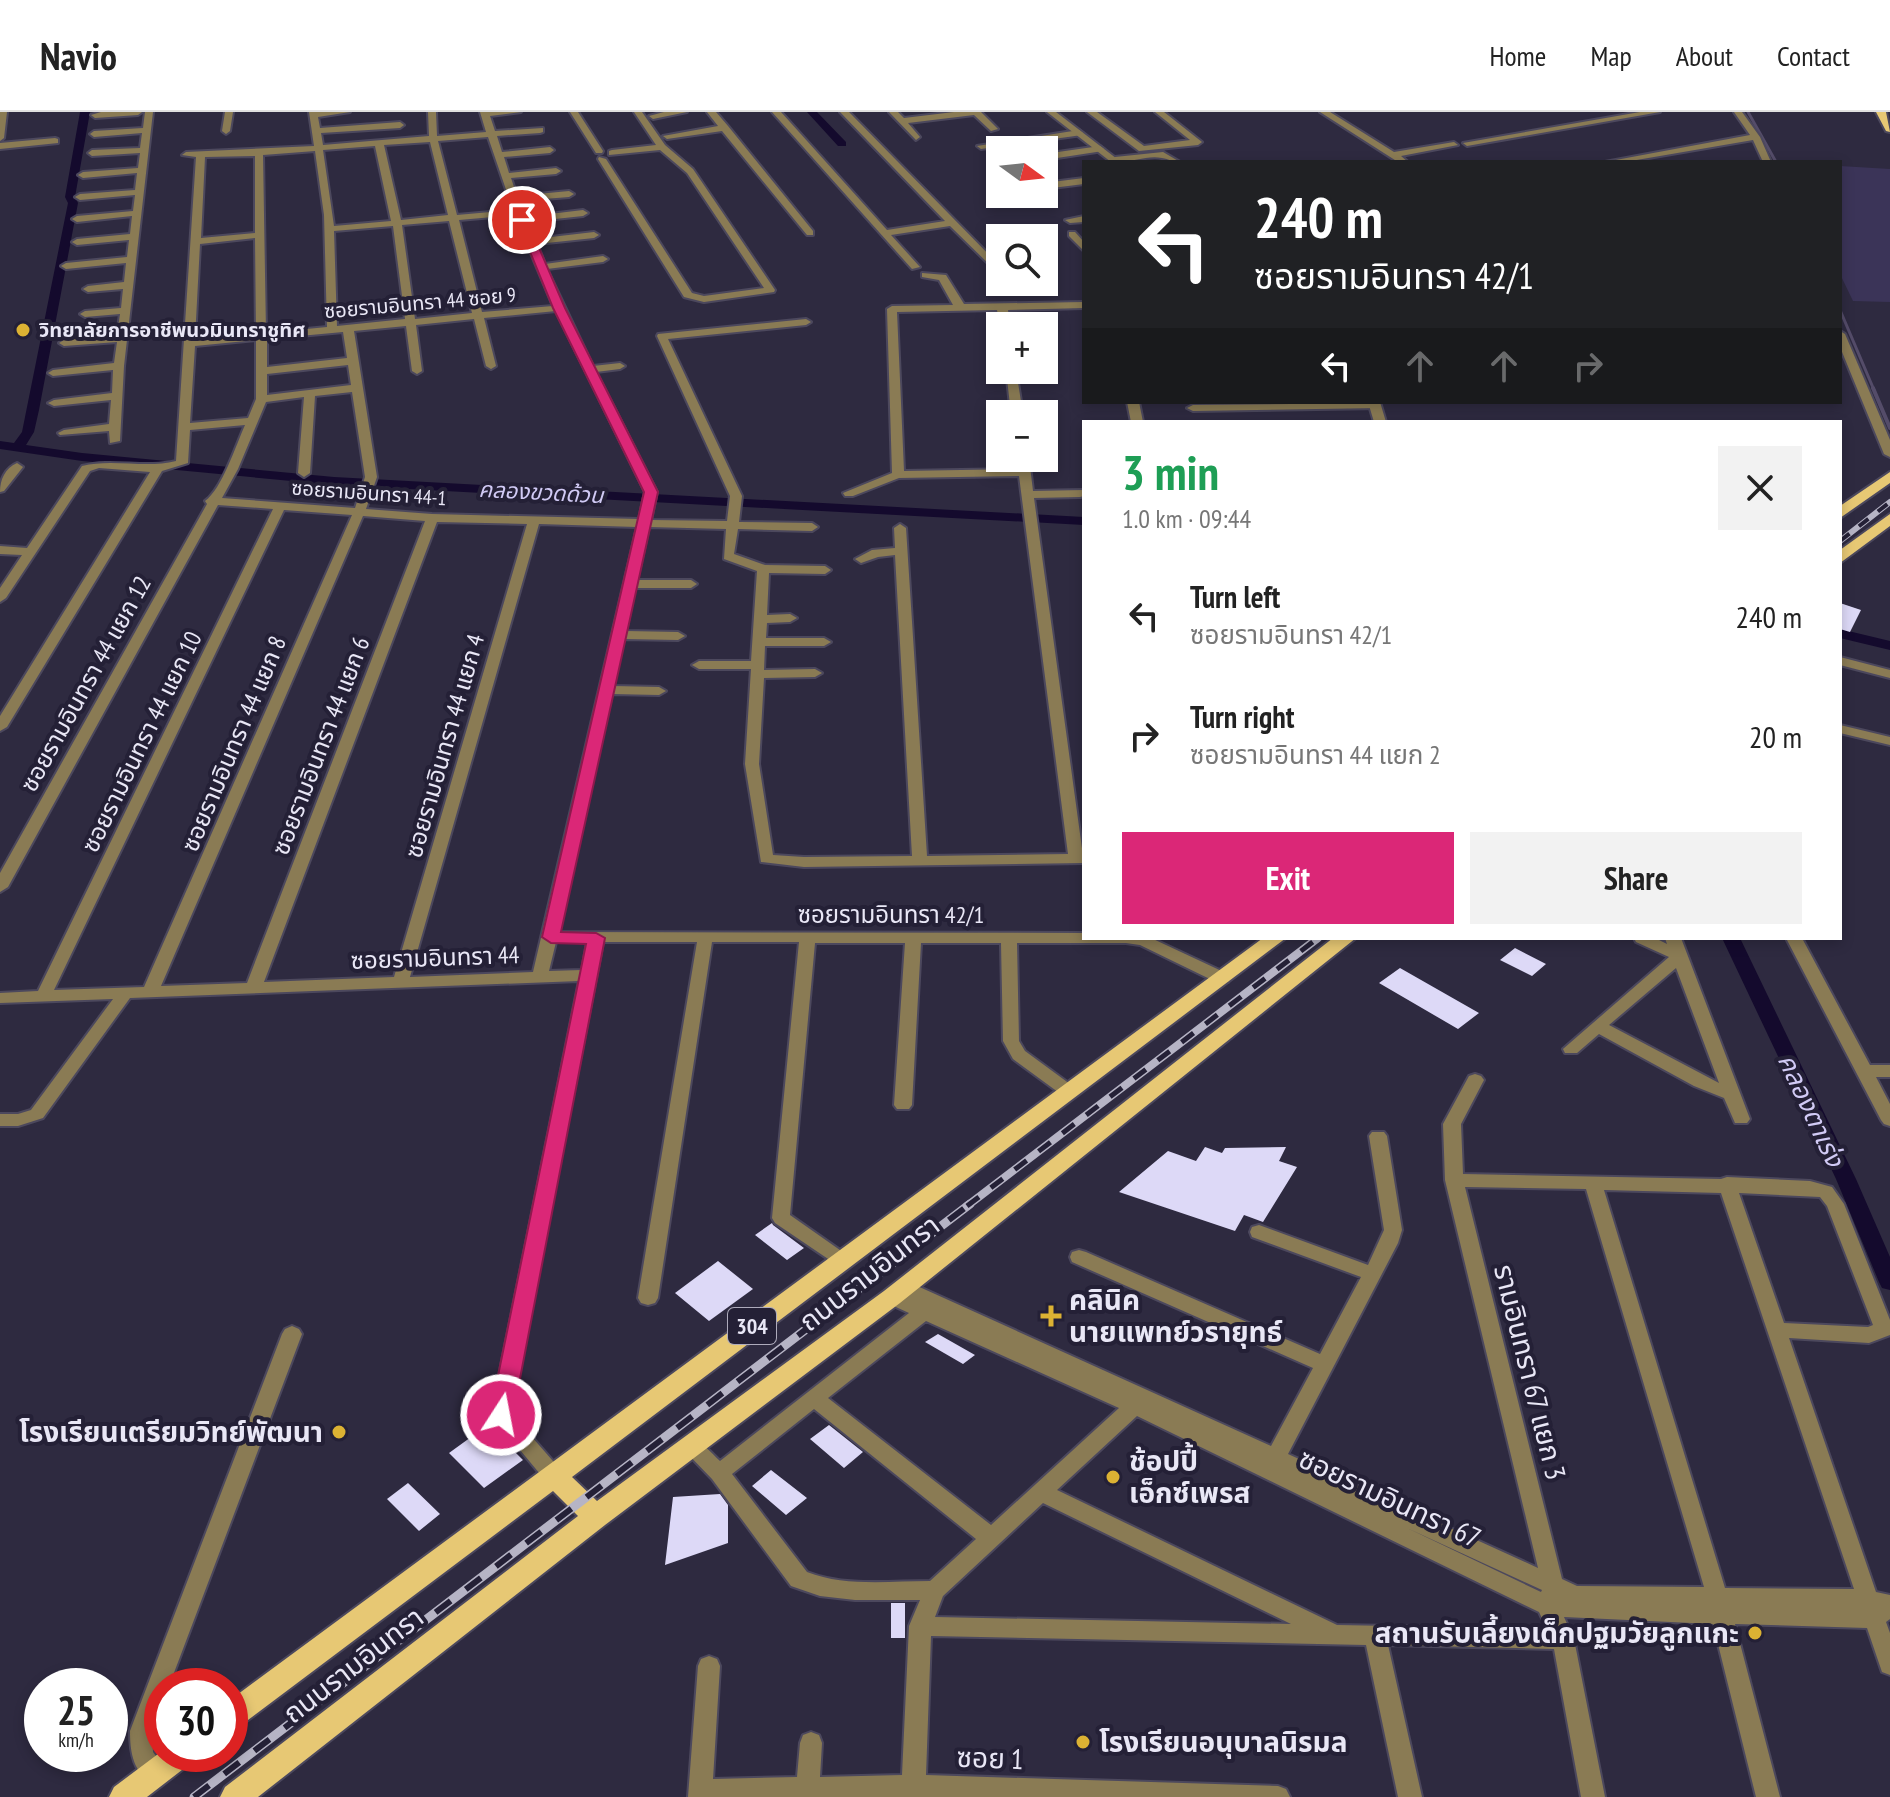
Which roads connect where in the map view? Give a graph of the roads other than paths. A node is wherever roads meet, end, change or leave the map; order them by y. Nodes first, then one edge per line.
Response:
1 (3, 112) edge
2 (138, 112) edge
3 (149, 112) edge
4 (229, 112) edge
5 (346, 112) edge
6 (432, 112) edge
7 (517, 112) edge
8 (574, 112) edge
9 (638, 112) edge
10 (683, 112) edge
11 (711, 112) edge
12 (776, 112) edge
13 (844, 112) edge
14 (893, 112) edge
15 (975, 112) edge
16 (1051, 112) edge
17 (1091, 112) edge
18 (1159, 112) edge
19 (1324, 112) edge
20 (1656, 112) edge
21 (1738, 112) edge
22 (1881, 112) edge
23 (313, 113) edge
24 (485, 113) edge
25 (95, 115) dead end
26 (653, 116) dead end
27 (940, 118) edge
28 (903, 121) junction
29 (400, 125) dead end
30 (1888, 126) edge
31 (725, 128) junction
32 (994, 129) dead end
33 (146, 130) junction
34 (540, 130) dead end
35 (226, 131) dead end
36 (314, 131) junction
37 (1079, 133) junction
38 (94, 134) dead end
39 (491, 134) junction
40 (667, 136) dead end
41 (916, 137) dead end
42 (1756, 137) junction
43 (0, 138) edge
44 (433, 138) junction
45 (55, 141) dead end
46 (379, 143) junction
47 (1467, 143) dead end
48 (1454, 145) dead end
49 (0, 146) edge
50 (981, 146) dead end
51 (662, 147) junction
52 (316, 148) junction
53 (1100, 149) junction
54 (145, 150) junction
55 (550, 150) dead end
56 (92, 153) dead end
57 (259, 153) junction
58 (201, 154) junction
59 (604, 154) junction
60 (186, 155) dead end
61 (499, 155) junction
62 (1058, 155) edge
63 (1393, 155) junction
64 (1115, 160) edge
65 (1124, 160) edge
66 (1172, 160) edge
67 (1401, 160) edge
68 (1621, 160) edge
69 (1766, 160) edge
70 (142, 170) junction
71 (556, 171) dead end
72 (83, 175) dead end
73 (506, 176) junction
74 (1082, 181) edge
75 (1058, 184) edge
76 (139, 192) junction
77 (569, 194) dead end
78 (80, 197) dead end
79 (513, 199) junction
80 (137, 213) junction
81 (583, 213) dead end
82 (520, 216) junction
83 (77, 219) dead end
84 (455, 219) junction
85 (1082, 219) edge
86 (1070, 220) dead end
87 (951, 223) junction
88 (397, 224) junction
89 (330, 229) junction
90 (810, 233) dead end
91 (884, 233) junction
92 (1072, 234) dead end
93 (260, 235) junction
94 (594, 235) dead end
95 (134, 237) junction
96 (77, 242) dead end
97 (194, 242) junction
98 (531, 242) junction
99 (1082, 246) edge
100 (986, 258) edge
101 (603, 259) dead end
102 (131, 260) junction
103 (66, 266) dead end
104 (541, 267) junction
105 (915, 267) dead end
106 (926, 275) dead end
107 (128, 285) junction
108 (88, 289) dead end
109 (1082, 305) edge
110 (1002, 306) junction
111 (960, 307) junction
112 (559, 308) junction
113 (125, 311) junction
114 (1003, 312) edge
115 (85, 314) dead end
116 (479, 315) junction
117 (410, 322) junction
118 (806, 322) dead end
119 (348, 328) junction
120 (332, 329) junction
121 (261, 336) junction
122 (121, 338) junction
123 (64, 343) dead end
124 (189, 343) junction
125 (1844, 354) edge
126 (354, 361) junction
127 (119, 366) junction
128 (491, 366) dead end
129 (620, 366) dead end
130 (593, 369) junction
131 (261, 371) junction
132 (417, 371) dead end
133 (53, 373) dead end
134 (357, 388) junction
135 (310, 394) junction
136 (116, 396) junction
137 (262, 399) junction
138 (54, 403) dead end
139 (1375, 404) edge
140 (1193, 408) dead end
141 (253, 421) junction
142 (115, 427) junction
143 (187, 427) junction
144 (64, 433) dead end
145 (114, 441) dead end
146 (1890, 454) edge
147 (17, 467) dead end
148 (158, 469) junction
149 (1025, 472) joint
150 (304, 473) dead end
151 (898, 475) junction
152 (1890, 476) edge
153 (0, 488) edge
154 (849, 493) dead end
155 (1080, 493) dead end
156 (1028, 495) junction
157 (211, 501) junction
158 (280, 507) junction
159 (1842, 512) edge
160 (358, 513) junction
161 (432, 518) junction
162 (1890, 519) edge
163 (534, 522) junction
164 (644, 525) junction
165 (733, 527) junction
166 (812, 527) dead end
167 (900, 528) dead end
168 (0, 550) edge
169 (900, 551) junction
170 (31, 552) junction
171 (1842, 556) edge
172 (861, 559) dead end
173 (763, 569) junction
174 (825, 570) dead end
175 (630, 584) junction
176 (691, 584) dead end
177 (0, 598) edge
178 (790, 618) dead end
179 (759, 619) junction
180 (619, 635) junction
181 (678, 636) dead end
182 (758, 642) junction
183 (824, 642) dead end
184 (1842, 662) edge
185 (699, 665) dead end
186 (757, 669) junction
187 (815, 673) dead end
188 (1890, 674) edge
189 (606, 690) junction
190 (659, 691) dead end
191 (7, 703) edge
192 (0, 727) edge
193 (1842, 729) edge
194 (1890, 741) edge
195 (1080, 858) edge
196 (920, 861) junction
197 (0, 887) edge
198 (551, 937) junction
199 (596, 938) junction
200 (705, 939) junction
201 (807, 939) junction
202 (913, 939) junction
203 (1009, 939) junction
204 (1082, 940) edge
205 (1137, 940) edge
206 (1273, 940) edge
207 (1343, 940) edge
208 (1646, 940) edge
209 (1674, 940) edge
210 (1795, 940) dead end
211 (1680, 956) junction
212 (586, 975) junction
213 (540, 977) junction
214 (1222, 978) junction
215 (400, 983) junction
216 (253, 989) junction
217 (150, 993) junction
218 (125, 994) junction
219 (43, 997) junction
220 (0, 998) edge
221 (1598, 1026) junction
222 (1571, 1049) dead end
223 (1864, 1071) junction
224 (1890, 1071) edge
225 (1475, 1080) dead end
226 (1068, 1091) junction
227 (1731, 1094) junction
228 (903, 1105) dead end
229 (1741, 1119) dead end
230 (0, 1120) edge
231 (1890, 1120) edge
232 (1378, 1136) dead end
233 (1454, 1180) junction
234 (1593, 1183) junction
235 (1727, 1184) junction
236 (1259, 1232) dead end
237 (1079, 1257) dead end
238 (840, 1260) junction
239 (1373, 1274) junction
240 (898, 1292) junction
241 (648, 1298) dead end
242 (925, 1311) junction
243 (1776, 1330) junction
244 (292, 1334) dead end
245 (1325, 1365) junction
246 (814, 1398) junction
247 (1140, 1402) junction
248 (692, 1448) junction
249 (1275, 1459) junction
250 (719, 1473) junction
251 (552, 1474) junction
252 (1041, 1492) junction
253 (596, 1517) junction
254 (991, 1538) junction
255 (935, 1590) junction
256 (1550, 1596) junction
257 (1718, 1604) junction
258 (1880, 1607) edge
259 (920, 1626) junction
260 (1338, 1636) junction
261 (1375, 1637) junction
262 (1563, 1639) junction
263 (1890, 1665) edge
264 (709, 1666) dead end
265 (248, 1703) edge
266 (811, 1743) dead end
267 (156, 1773) joint
268 (914, 1791) edge
269 (807, 1793) edge
270 (700, 1794) edge
271 (124, 1797) edge
272 (235, 1797) edge
273 (1278, 1797) edge
274 (1410, 1797) edge
275 (1593, 1797) edge
276 (1768, 1797) edge

1 - 43 street
2 - 25 street
3 - 33 street
4 - 35 street
5 - 23 street
6 - 44 street
7 - 24 street
8 - 59 street
9 - 51 street
10 - 26 street
11 - 31 street
12 - 91 street
13 - 87 street
14 - 28 street
15 - 27 street
15 - 32 street
16 - 37 street
17 - 18 street
19 - 63 street
20 - 47 street
21 - 42 street
22 - 30 main road
23 - 36 street
24 - 39 street
27 - 28 street
28 - 41 street
29 - 36 street
31 - 40 street
31 - 90 street
33 - 38 street
33 - 54 street
34 - 39 street
36 - 52 street
37 - 50 street
37 - 53 street
39 - 44 street
39 - 61 street
42 - 68 street
42 - 69 street
44 - 46 street
44 - 84 street
45 - 49 street
46 - 52 street
46 - 88 street
48 - 63 street
51 - 59 street
51 - 59 street
52 - 57 street
52 - 89 street
53 - 62 street
53 - 64 street
54 - 56 street
54 - 70 street
55 - 61 street
57 - 58 street
57 - 93 street
58 - 60 street
58 - 97 street
61 - 73 street
63 - 67 street
65 - 66 street
70 - 72 street
70 - 76 street
71 - 73 street
73 - 79 street
74 - 75 street
76 - 78 street
76 - 80 street
77 - 79 street
79 - 82 street
80 - 83 street
80 - 95 street
81 - 82 street
82 - 84 street
82 - 98 street
84 - 88 street
84 - 116 street
85 - 86 street
87 - 91 street
87 - 100 street
88 - 89 street
88 - 117 street
89 - 120 street
91 - 105 street
92 - 99 street
93 - 97 street
93 - 121 street
94 - 98 street
95 - 96 street
95 - 102 street
97 - 124 street
98 - 104 street
101 - 104 street
102 - 103 street
102 - 107 street
104 - 112 street
106 - 111 street
107 - 108 street
107 - 113 street
109 - 110 street
110 - 111 street
110 - 114 street
111 - 151 street
112 - 116 street, ซอยรามอินทรา 44 ซอย 9
112 - 130 street
113 - 115 street
113 - 122 street
116 - 117 street, ซอยรามอินทรา 44 ซอย 9
116 - 128 street
117 - 119 street, ซอยรามอินทรา 44 ซอย 9
117 - 132 street
118 - 165 street
119 - 120 street, ซอยรามอินทรา 44 ซอย 9
119 - 126 street
120 - 121 street, ซอยรามอินทรา 44 ซอย 9
121 - 124 street, ซอยรามอินทรา 44 ซอย 9
121 - 131 street
122 - 123 street
122 - 127 street
124 - 143 street
125 - 146 street
126 - 131 street
126 - 134 street
127 - 133 street
127 - 136 street
129 - 130 street
130 - 164 street
131 - 137 street
134 - 135 street
134 - 160 street, ซอยรามอินทรา 44 แยก 8
135 - 137 street
135 - 150 street
136 - 138 street
136 - 142 street
137 - 141 street, ซอยรามอินทรา 44 แยก 12
139 - 140 street
141 - 143 street
141 - 157 street, ซอยรามอินทรา 44 แยก 12
142 - 144 street
142 - 145 street
143 - 148 street
147 - 153 street
148 - 170 street
148 - 191 street
149 - 151 street
149 - 156 street
151 - 154 street
152 - 159 main road
155 - 156 street
156 - 195 street
157 - 158 street, ซอยรามอินทรา 44-1
157 - 197 street, ซอยรามอินทรา 44 แยก 12
158 - 160 street, ซอยรามอินทรา 44-1
158 - 219 street, ซอยรามอินทรา 44 แยก 10
160 - 161 street, ซอยรามอินทรา 44-1
160 - 217 street, ซอยรามอินทรา 44 แยก 8
161 - 163 street, ซอยรามอินทรา 44-1
161 - 216 street, ซอยรามอินทรา 44 แยก 6
162 - 171 main road
163 - 164 street, ซอยรามอินทรา 44-1
163 - 215 street, ซอยรามอินทรา 44 แยก 4
164 - 165 street, ซอยรามอินทรา 44-1
164 - 175 street
165 - 166 street, ซอยรามอินทรา 44-1
165 - 173 street
167 - 169 street
168 - 170 street
169 - 172 street
169 - 196 street
170 - 177 street
173 - 174 street
173 - 179 street
175 - 176 street
175 - 180 street
178 - 179 street
179 - 182 street
180 - 181 street
180 - 189 street
182 - 183 street
182 - 186 street
184 - 188 street
185 - 186 street
186 - 187 street
186 - 196 street
189 - 190 street
189 - 198 street
191 - 192 street
193 - 194 street
195 - 196 street
198 - 199 street, ซอยรามอินทรา 42/1
198 - 213 street
199 - 200 street, ซอยรามอินทรา 42/1
199 - 212 street
200 - 201 street, ซอยรามอินทรา 42/1
200 - 241 street
201 - 202 street, ซอยรามอินทรา 42/1
201 - 238 street
202 - 203 street, ซอยรามอินทรา 42/1
202 - 228 street
203 - 204 street, ซอยรามอินทรา 42/1
203 - 226 street
205 - 214 street, ซอยรามอินทรา 42/1
206 - 214 main road, ถนนรามอินทรา / 304
207 - 240 main road, ถนนรามอินทรา / 304
208 - 211 street
209 - 211 street
210 - 223 street
211 - 221 street
211 - 227 street
212 - 213 street, ซอยรามอินทรา 44
212 - 251 street
213 - 215 street, ซอยรามอินทรา 44
214 - 226 main road, ถนนรามอินทรา / 304
215 - 216 street, ซอยรามอินทรา 44
216 - 217 street, ซอยรามอินทรา 44
217 - 218 street, ซอยรามอินทรา 44
218 - 219 street, ซอยรามอินทรา 44
218 - 230 street
219 - 220 street, ซอยรามอินทรา 44
221 - 222 street
221 - 227 street
223 - 224 street
223 - 231 street
225 - 233 street, รามอินทรา 67 แยก 3
226 - 238 main road, ถนนรามอินทรา / 304
227 - 229 street
232 - 239 street
233 - 234 street
233 - 256 street, รามอินทรา 67 แยก 3
234 - 235 street
234 - 257 street
235 - 243 street
235 - 243 street
236 - 239 street
237 - 245 street
238 - 251 main road, ถนนรามอินทรา / 304
239 - 245 street
240 - 242 street, ซอยรามอินทรา 67
240 - 247 street, ซอยรามอินทรา 67
240 - 248 main road, ถนนรามอินทรา / 304
242 - 246 street
242 - 247 street, ซอยรามอินทรา 67
243 - 258 street
244 - 267 street
245 - 249 street
246 - 250 street
246 - 254 street
247 - 249 street, ซอยรามอินทรา 67
247 - 252 street
247 - 256 street, ซอยรามอินทรา 67
248 - 250 street
248 - 253 main road, ถนนรามอินทรา / 304
249 - 256 street, ซอยรามอินทรา 67
250 - 255 street
251 - 253 main road
251 - 265 main road, ถนนรามอินทรา / 304
252 - 254 street
252 - 260 street
253 - 272 main road, ถนนรามอินทรา / 304
254 - 255 street
255 - 259 street
256 - 257 street, ซอยรามอินทรา 67
256 - 262 street, รามอินทรา 67 แยก 3
257 - 258 street, ซอยรามอินทรา 67
257 - 276 street
258 - 263 street
259 - 260 street
259 - 268 street
260 - 261 street
261 - 262 street
261 - 274 street
262 - 275 street, รามอินทรา 67 แยก 3
264 - 270 street
266 - 269 street
267 - 271 main road
268 - 269 street, ซอย 1
268 - 273 street, ซอย 1
269 - 270 street, ซอย 1

